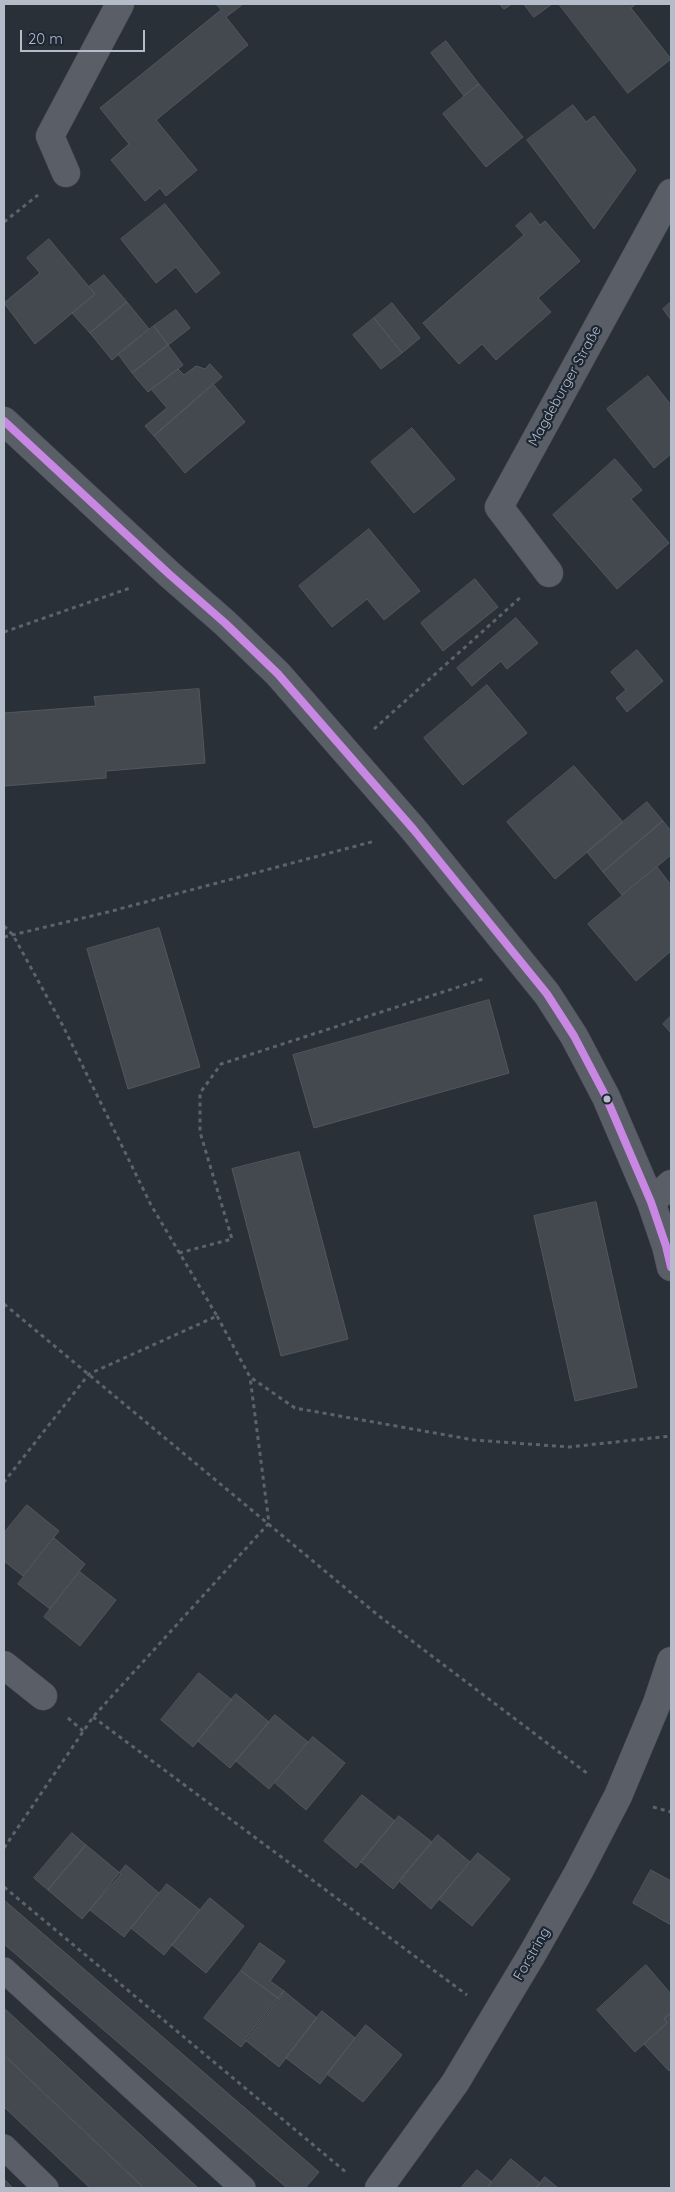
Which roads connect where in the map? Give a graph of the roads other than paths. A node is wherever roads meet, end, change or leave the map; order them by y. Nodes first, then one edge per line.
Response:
1 (120, 4) edge
2 (66, 173) road end
3 (671, 193) edge
4 (4, 420) edge
5 (549, 573) road end
6 (671, 1184) edge
7 (651, 1202) junction
8 (671, 1267) edge
9 (671, 1661) edge
10 (4, 1665) edge
11 (43, 1696) dead end
12 (4, 1970) edge
13 (4, 2147) edge
14 (46, 2188) edge
15 (243, 2188) edge
16 (379, 2188) edge

1 - 2 street
3 - 5 street, Magdeburger Straße
4 - 7 street
6 - 7 street
7 - 8 street
9 - 16 street, Forstring
10 - 11 street
12 - 15 lane
13 - 14 lane

